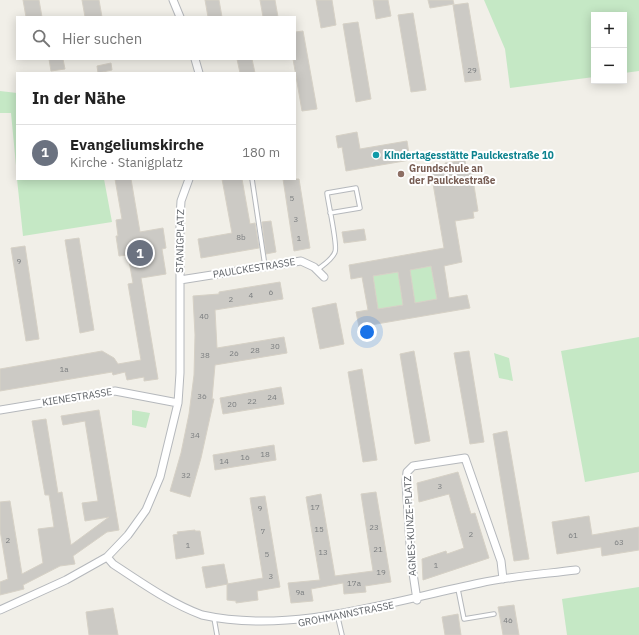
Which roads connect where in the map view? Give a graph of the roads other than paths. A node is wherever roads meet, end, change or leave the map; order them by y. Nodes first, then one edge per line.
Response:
1 (173, 0) edge
2 (180, 16) edge
3 (195, 60) edge
4 (199, 72) edge
5 (189, 180) edge
6 (252, 180) edge
7 (330, 213) junction
8 (265, 266) junction
9 (317, 270) junction
10 (324, 277) dead end
11 (180, 280) junction
12 (178, 403) junction
13 (0, 410) edge
14 (107, 557) junction
15 (576, 570) dead end
16 (503, 579) junction
17 (458, 589) junction
18 (417, 600) junction
19 (0, 610) edge
20 (494, 614) dead end
21 (214, 618) junction
22 (338, 618) junction
23 (217, 635) edge
24 (342, 635) edge

1 - 2 street
3 - 4 street
5 - 11 street, STANIGPLATZ
6 - 8 lane
7 - 7 lane
7 - 9 lane
8 - 9 street, PAULCKESTRASSE
8 - 11 street, PAULCKESTRASSE
9 - 10 street, PAULCKESTRASSE
11 - 12 street, STANIGPLATZ
12 - 13 street, KIENESTRASSE
12 - 14 street, STANIGPLATZ
14 - 19 street, STANIGPLATZ
14 - 21 street, GROHMANNSTRASSE
15 - 16 street, GROHMANNSTRASSE
16 - 17 street, GROHMANNSTRASSE
16 - 18 street, AGNES-KUNZE-PLATZ
17 - 18 street, GROHMANNSTRASSE
17 - 20 lane
18 - 22 street, GROHMANNSTRASSE
21 - 22 street, GROHMANNSTRASSE
21 - 23 lane
22 - 24 lane

